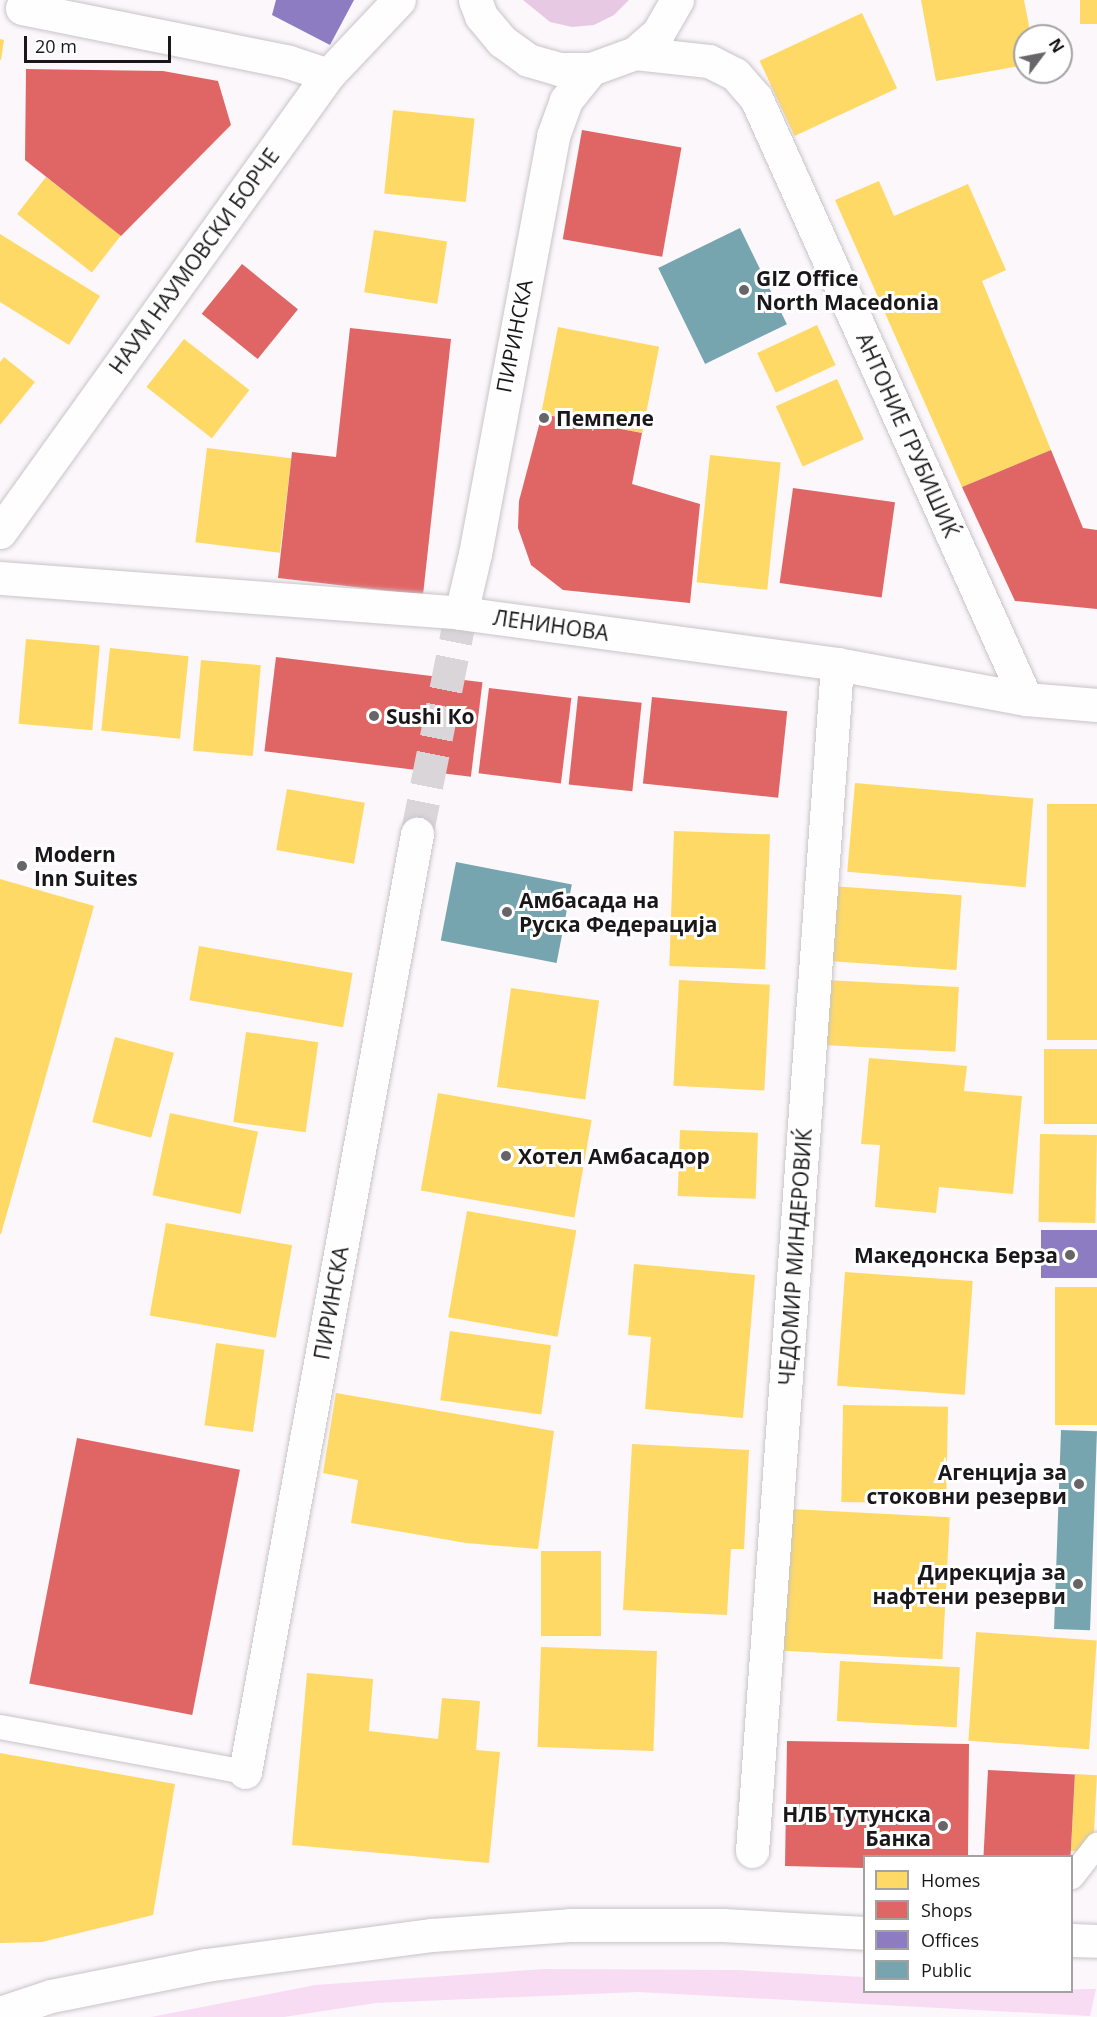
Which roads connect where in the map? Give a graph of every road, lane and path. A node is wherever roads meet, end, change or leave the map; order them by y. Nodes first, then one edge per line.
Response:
1 (399, 0) edge
2 (475, 0) edge
3 (681, 3) edge
4 (22, 8) dead end
5 (635, 53) junction
6 (591, 69) junction
7 (328, 75) junction
8 (0, 532) edge
9 (0, 578) edge
10 (461, 613) junction
11 (837, 664) junction
12 (1026, 699) junction
13 (1097, 705) edge
14 (417, 834) tunnel mouth
15 (0, 1726) edge
16 (245, 1772) joint
17 (1097, 1845) edge
18 (752, 1851) dead end
19 (1073, 1875) edge
20 (863, 1933) edge
21 (1073, 1940) edge
22 (1097, 1941) edge
23 (0, 1990) edge
24 (51, 1996) junction
25 (0, 2013) edge

1 - 7 street, НАУМ НАУМОВСКИ БОРЧЕ
2 - 6 street
3 - 5 street
4 - 7 street
5 - 6 street
5 - 12 street, АНТОНИЕ ГРУБИШИЌ
6 - 10 street, ПИРИНСКА
7 - 8 street, НАУМ НАУМОВСКИ БОРЧЕ
9 - 10 street, ЛЕНИНОВА
10 - 11 street, ЛЕНИНОВА
11 - 12 street, ЛЕНИНОВА
11 - 18 street, ЧЕДОМИР МИНДЕРОВИЌ
12 - 13 street, ЛЕНИНОВА
14 - 16 street, ПИРИНСКА
15 - 16 lane
17 - 19 lane
20 - 24 street
21 - 22 street
23 - 24 street
24 - 25 street

